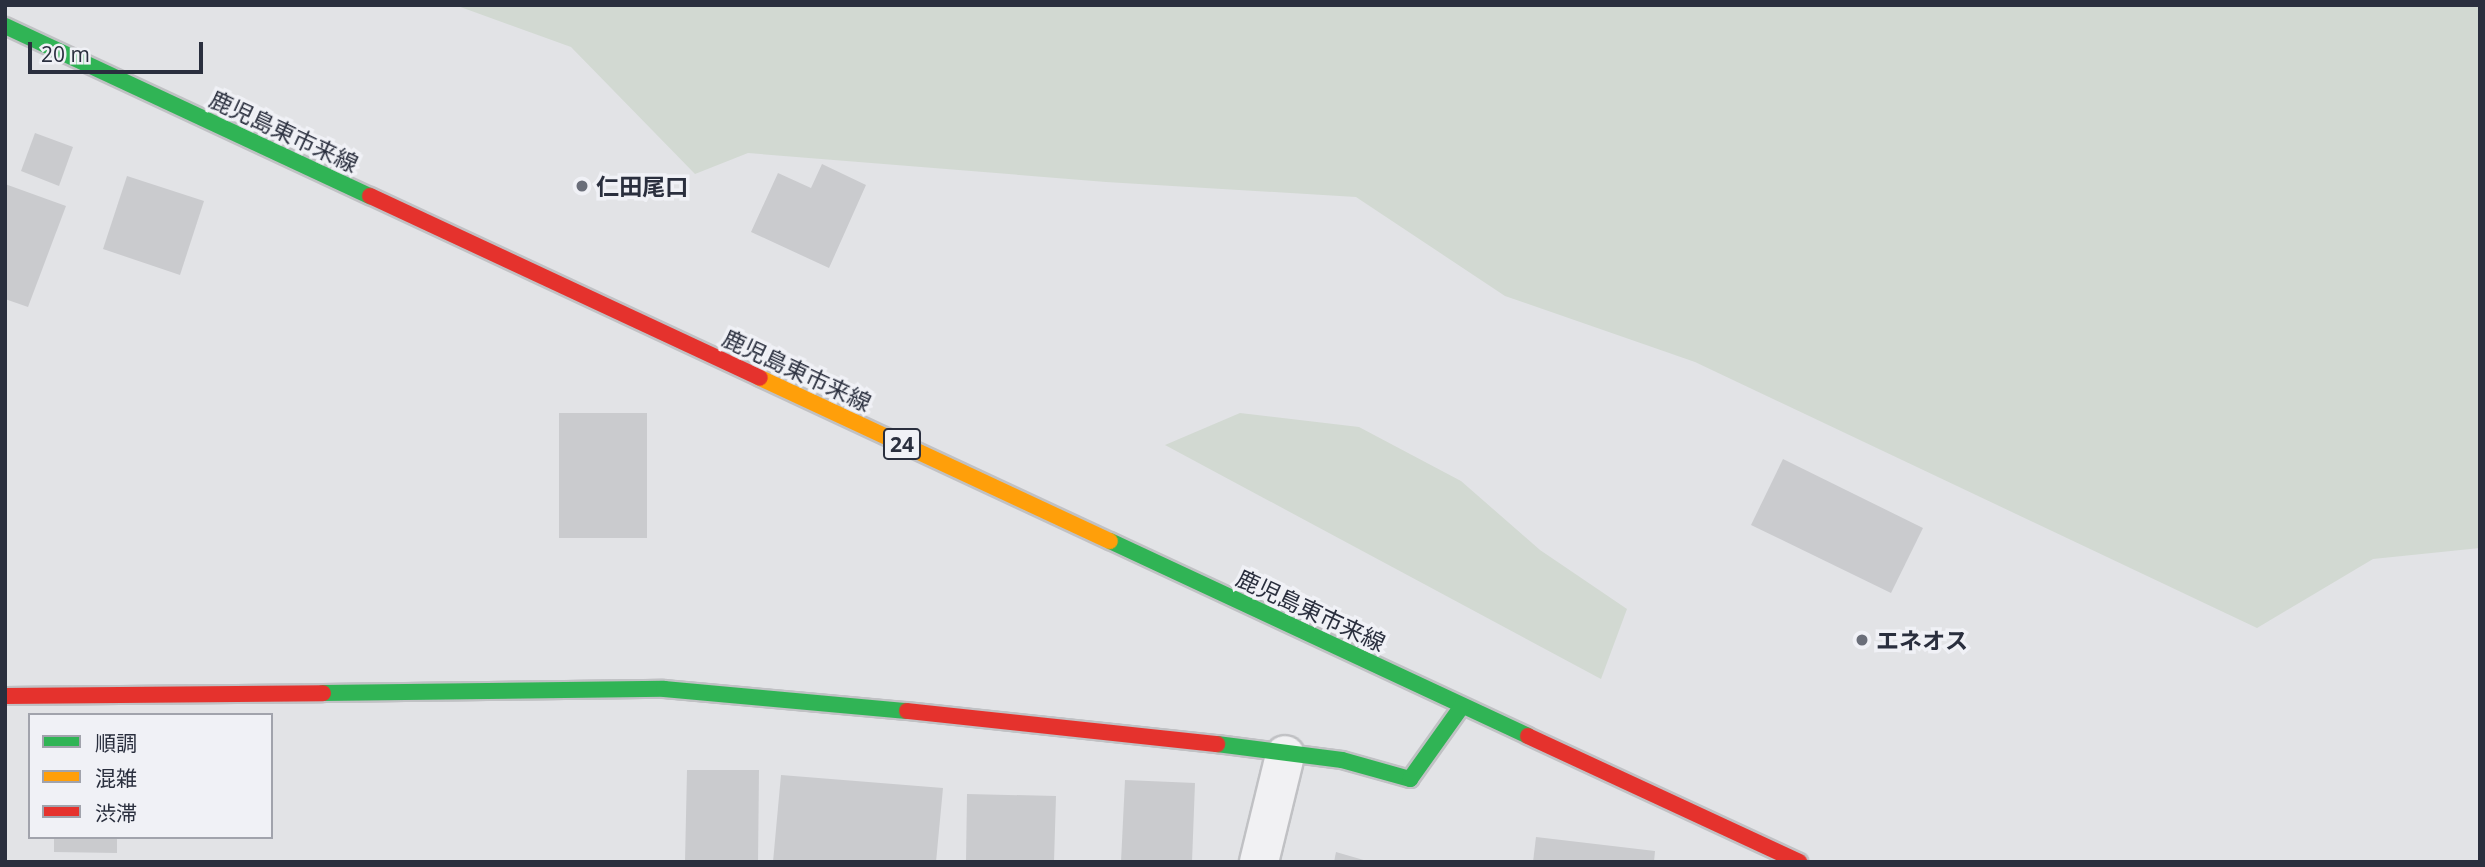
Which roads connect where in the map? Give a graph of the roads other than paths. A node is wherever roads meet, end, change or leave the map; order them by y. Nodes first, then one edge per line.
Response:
1 (5, 26) edge
2 (5, 696) edge
3 (1462, 706) junction
4 (1285, 755) junction
5 (1259, 862) edge
6 (1799, 862) edge

1 - 3 main road, 鹿児島東市来線 / 24
2 - 4 main road
3 - 4 main road
3 - 6 main road, 鹿児島東市来線 / 24
4 - 5 street

